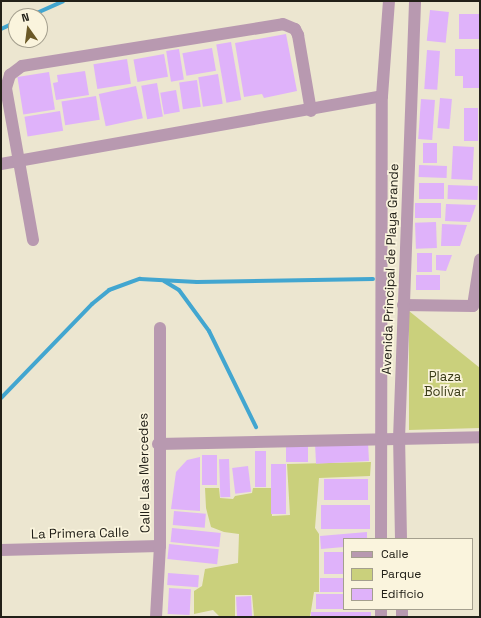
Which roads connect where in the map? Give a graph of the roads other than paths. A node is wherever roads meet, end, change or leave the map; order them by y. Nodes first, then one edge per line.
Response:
1 (389, 1) edge
2 (415, 1) edge
3 (382, 96) junction
4 (310, 110) junction
5 (19, 160) junction
6 (1, 164) edge
7 (33, 240) dead end
8 (480, 260) edge
9 (403, 305) junction
10 (476, 311) edge
11 (160, 328) dead end
12 (480, 437) edge
13 (380, 439) junction
14 (399, 439) junction
15 (158, 444) junction
16 (381, 538) edge
17 (401, 538) edge
18 (160, 546) junction
19 (1, 550) edge
20 (156, 617) edge

1 - 3 street, Avenida Principal de Playa Grande
2 - 9 street, Avenida Principal de Playa Grande
3 - 4 street
3 - 13 street, Avenida Principal de Playa Grande
4 - 5 street
4 - 5 street
5 - 6 street
5 - 7 street
8 - 10 street
9 - 10 street
9 - 14 street, Avenida Principal de Playa Grande
11 - 15 street, Calle Las Mercedes
12 - 14 street
13 - 14 street
13 - 15 street
13 - 16 street, Avenida Principal de Playa Grande
14 - 17 street, Avenida Principal de Playa Grande
15 - 18 street, Calle Las Mercedes
18 - 19 street, La Primera Calle
18 - 20 street, Calle Las Mercedes

